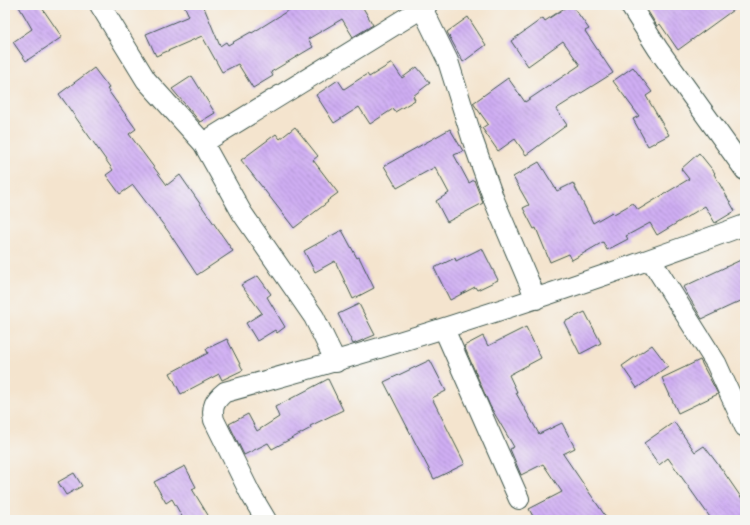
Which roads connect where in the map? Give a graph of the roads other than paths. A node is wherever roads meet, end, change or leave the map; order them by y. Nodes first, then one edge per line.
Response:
1 (100, 5) edge
2 (630, 5) edge
3 (425, 6) edge
4 (202, 143) junction
5 (745, 170) edge
6 (745, 225) edge
7 (652, 260) junction
8 (536, 299) junction
9 (444, 329) junction
10 (336, 362) junction
11 (745, 427) edge
12 (519, 499) dead end
13 (266, 520) edge

1 - 4 street
2 - 5 street
3 - 4 street
3 - 8 street
4 - 10 street
6 - 7 street
7 - 8 street
7 - 11 street
8 - 9 street
9 - 10 street
9 - 12 street
10 - 13 street

